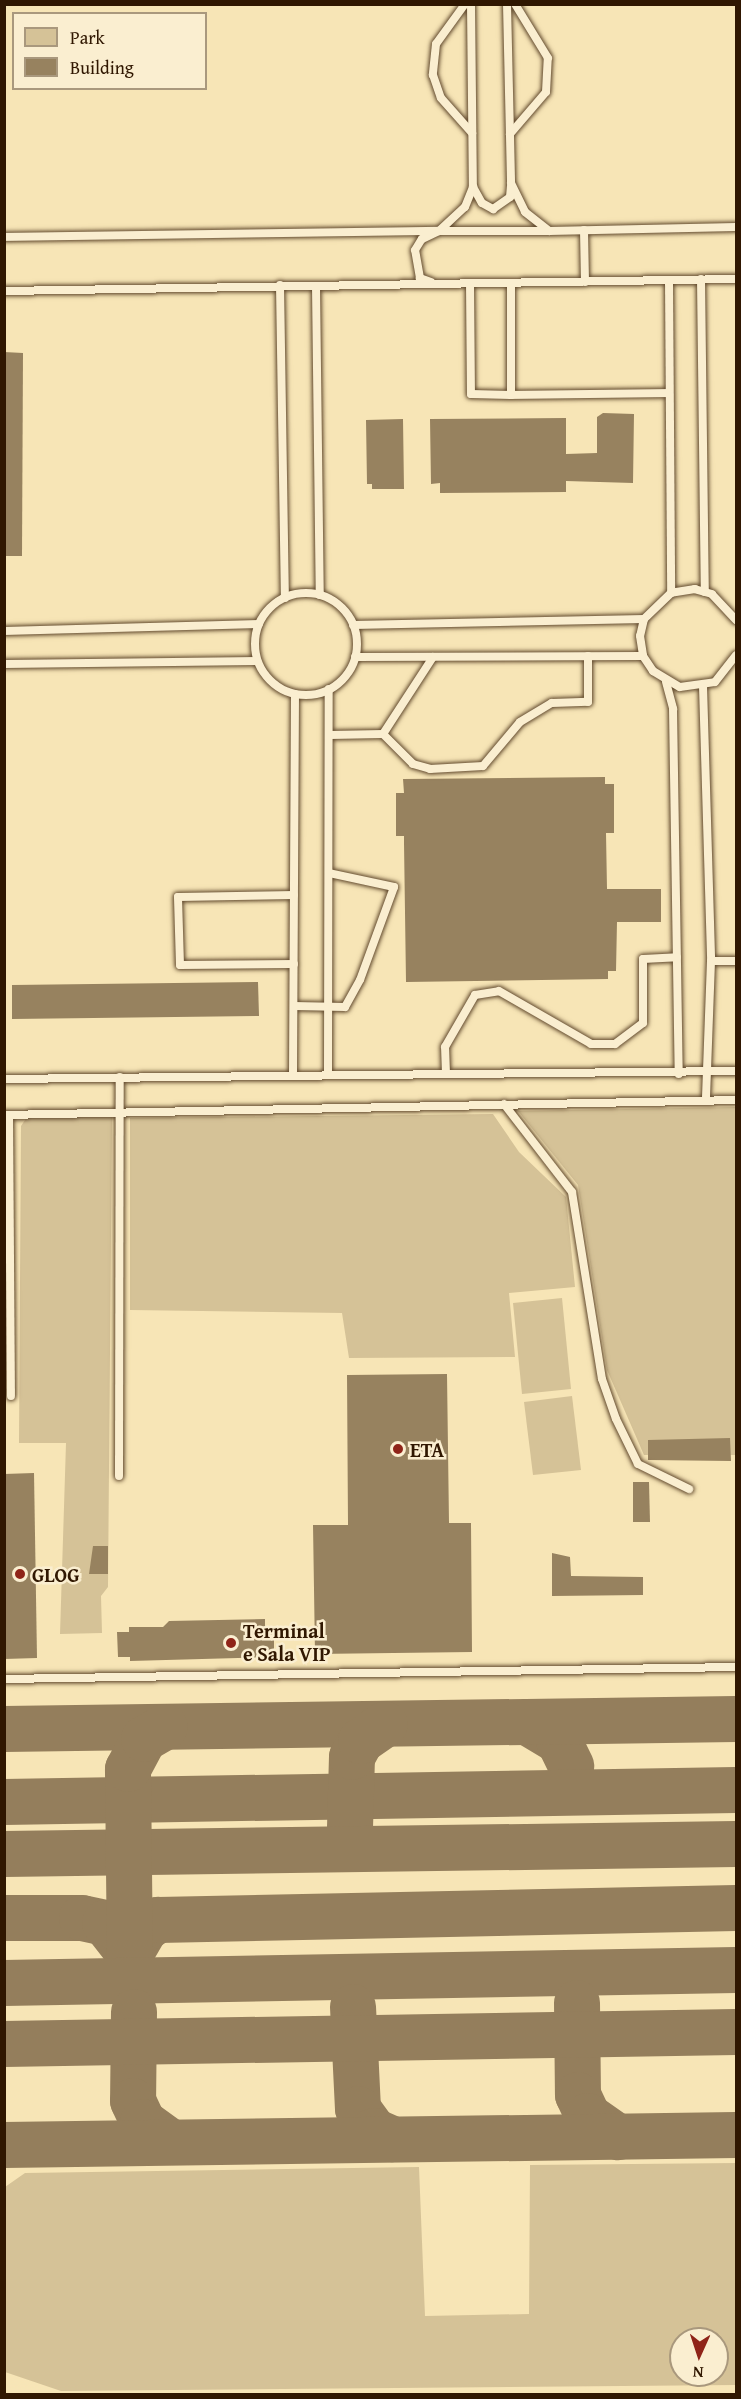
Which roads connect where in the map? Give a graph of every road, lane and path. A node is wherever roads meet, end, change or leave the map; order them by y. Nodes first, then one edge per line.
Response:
1 (465, 4) edge
2 (471, 4) edge
3 (507, 4) edge
4 (515, 4) edge
5 (472, 133) junction
6 (510, 134) junction
7 (511, 183) junction
8 (473, 187) junction
9 (736, 227) edge
10 (584, 230) junction
11 (439, 231) junction
12 (549, 231) junction
13 (4, 237) edge
14 (701, 279) junction
15 (736, 279) edge
16 (669, 281) junction
17 (585, 282) junction
18 (433, 283) junction
19 (470, 283) junction
20 (511, 283) junction
21 (280, 285) junction
22 (316, 286) junction
23 (4, 291) edge
24 (668, 393) junction
25 (511, 395) junction
26 (705, 592) junction
27 (671, 593) junction
28 (320, 595) junction
29 (285, 598) junction
30 (644, 619) junction
31 (736, 620) edge
32 (259, 624) junction
33 (353, 625) junction
34 (4, 630) edge
35 (736, 655) edge
36 (588, 656) junction
37 (644, 656) junction
38 (356, 657) junction
39 (433, 657) junction
40 (257, 661) junction
41 (4, 664) edge
42 (666, 682) junction
43 (703, 686) junction
44 (329, 689) junction
45 (295, 694) junction
46 (383, 734) junction
47 (330, 735) junction
48 (329, 873) junction
49 (294, 895) junction
50 (677, 957) junction
51 (711, 961) junction
52 (736, 961) edge
53 (294, 963) junction
54 (294, 1006) junction
55 (328, 1006) junction
56 (709, 1071) junction
57 (736, 1071) edge
58 (328, 1074) junction
59 (446, 1074) junction
60 (679, 1074) junction
61 (293, 1075) junction
62 (120, 1077) junction
63 (4, 1079) edge
64 (706, 1100) junction
65 (736, 1100) edge
66 (504, 1104) junction
67 (120, 1112) junction
68 (7, 1115) edge
69 (11, 1396) dead end
70 (119, 1476) dead end
71 (689, 1489) dead end
72 (736, 1667) edge
73 (4, 1679) edge

1 - 5 lane
2 - 5 lane
3 - 6 lane
4 - 6 lane
5 - 8 lane
6 - 7 lane
7 - 8 lane
7 - 12 lane
8 - 11 lane
9 - 10 lane
10 - 12 lane
10 - 17 lane
11 - 12 lane
11 - 13 lane
11 - 18 lane
14 - 15 lane
14 - 16 lane
14 - 26 lane
16 - 17 lane
16 - 24 lane
17 - 20 lane
18 - 19 lane
18 - 22 lane
19 - 20 lane
19 - 25 lane
20 - 25 lane
21 - 22 lane
21 - 23 lane
21 - 29 lane
22 - 28 lane
24 - 25 lane
24 - 27 lane
26 - 27 lane
26 - 31 lane
27 - 30 lane
28 - 29 lane
28 - 33 lane
29 - 32 lane
30 - 33 lane
30 - 37 lane
32 - 34 lane
32 - 40 lane
33 - 38 lane
35 - 43 lane
36 - 37 lane
36 - 39 lane
36 - 46 lane
37 - 42 lane
38 - 39 lane
38 - 44 lane
39 - 46 lane
40 - 41 lane
40 - 45 lane
42 - 43 lane
42 - 50 lane
43 - 51 lane
44 - 45 lane
44 - 47 lane
45 - 49 lane
46 - 47 lane
47 - 48 lane
48 - 55 lane
48 - 55 lane
49 - 53 lane
49 - 53 lane
50 - 59 lane
50 - 60 lane
51 - 52 lane
51 - 56 lane
53 - 54 lane
54 - 55 lane
54 - 61 lane
55 - 58 lane
56 - 57 lane
56 - 60 lane
56 - 64 lane
58 - 59 lane
58 - 61 lane
59 - 60 lane
61 - 62 lane
62 - 63 lane
62 - 67 lane
64 - 65 lane
64 - 66 lane
66 - 67 lane
66 - 71 lane
67 - 68 lane
67 - 70 lane
68 - 69 lane
72 - 73 lane

